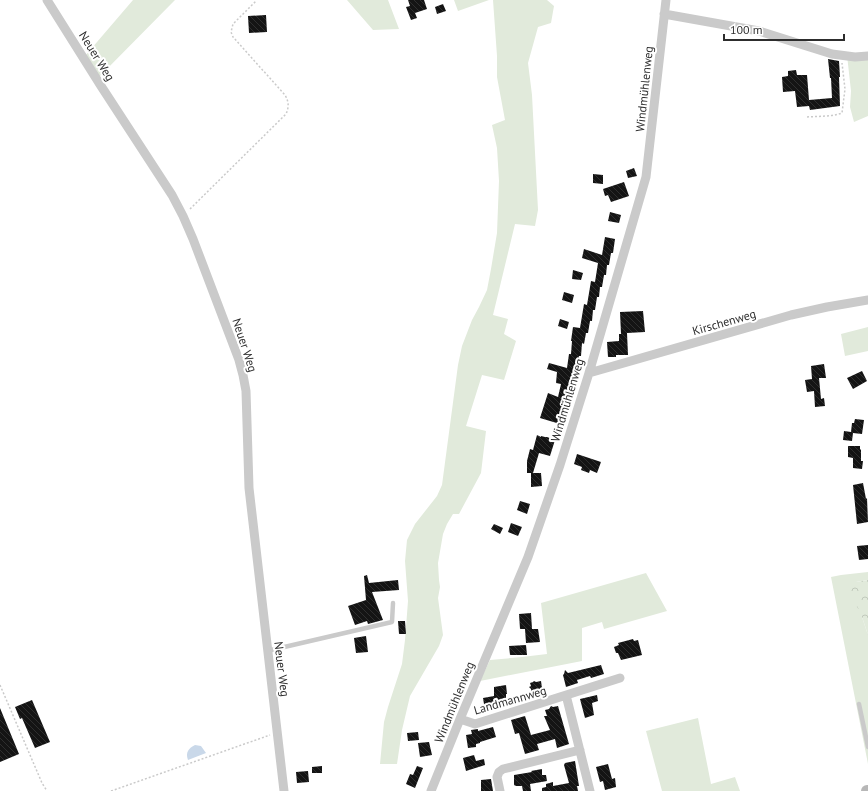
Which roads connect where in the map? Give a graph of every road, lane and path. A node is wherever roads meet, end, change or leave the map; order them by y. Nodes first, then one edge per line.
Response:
1 (47, 0) edge
2 (666, 0) edge
3 (256, 1) dead end
4 (664, 14) junction
5 (842, 56) junction
6 (868, 56) edge
7 (807, 117) dead end
8 (183, 216) junction
9 (868, 300) edge
10 (589, 373) junction
11 (393, 603) dead end
12 (267, 651) junction
13 (620, 678) dead end
14 (0, 685) edge
15 (566, 695) junction
16 (859, 704) dead end
17 (460, 719) junction
18 (277, 733) junction
19 (868, 747) edge
20 (580, 750) junction
21 (47, 791) edge
22 (111, 791) edge
23 (284, 791) edge
24 (431, 791) edge
25 (500, 791) edge
26 (590, 791) edge

1 - 8 street, Neuer Weg
2 - 4 street, Windmühlenweg
3 - 8 path
4 - 5 street
4 - 10 street, Windmühlenweg
5 - 6 street
5 - 7 path
8 - 12 street, Neuer Weg
9 - 10 street, Kirschenweg
10 - 17 street, Windmühlenweg
11 - 12 lane
12 - 18 street, Neuer Weg
13 - 15 street, Landmannweg
14 - 21 path
15 - 17 street, Landmannweg
15 - 20 street
16 - 19 lane
17 - 24 street, Windmühlenweg
18 - 22 path
18 - 23 street, Neuer Weg
20 - 25 street
20 - 26 street

